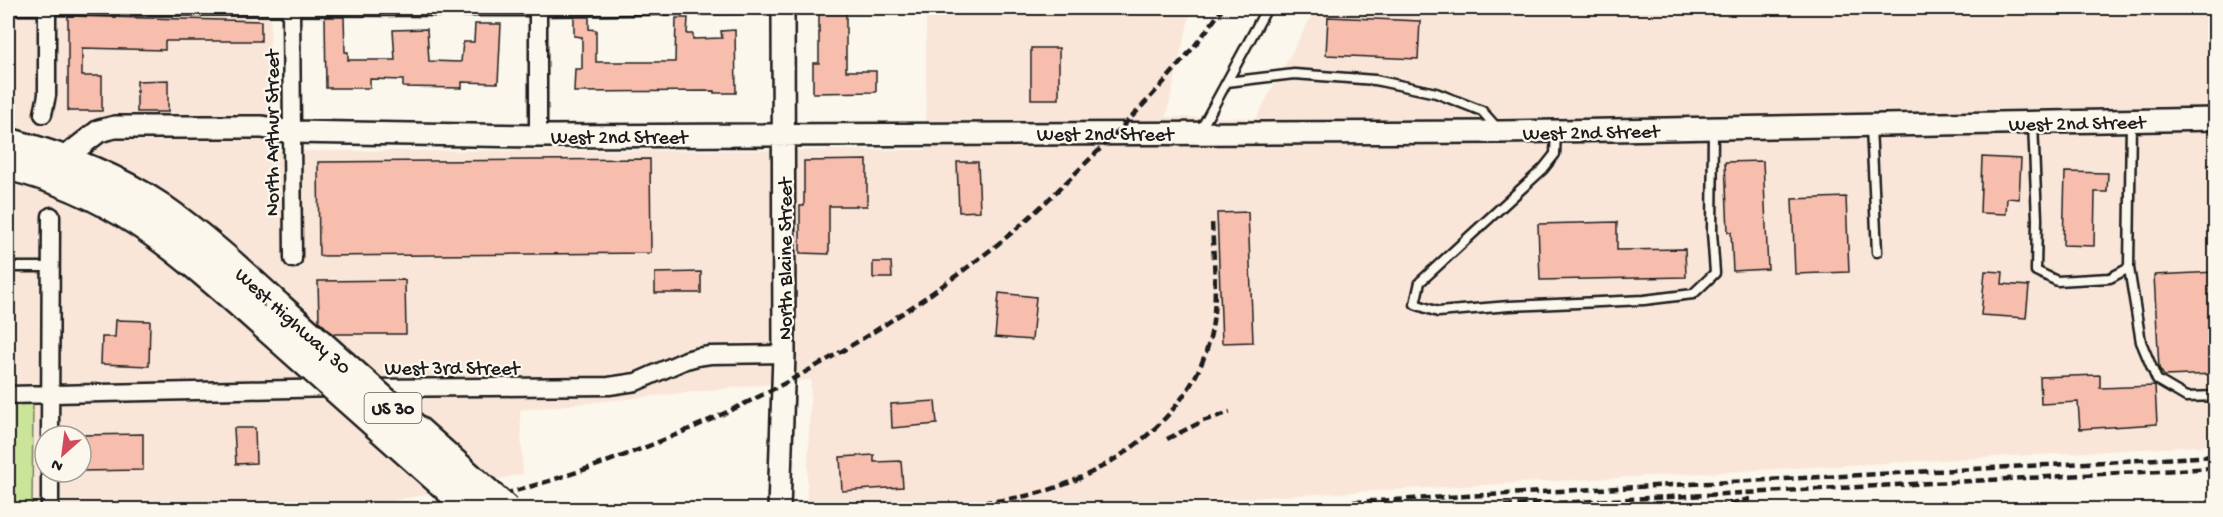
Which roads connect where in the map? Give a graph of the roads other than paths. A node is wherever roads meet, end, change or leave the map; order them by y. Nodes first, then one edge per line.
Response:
1 (47, 8) edge
2 (783, 8) edge
3 (1267, 8) edge
4 (291, 9) edge
5 (538, 9) edge
6 (8, 10) edge
7 (1227, 82) junction
8 (43, 114) dead end
9 (2216, 119) edge
10 (2131, 120) junction
11 (2033, 123) junction
12 (1871, 126) junction
13 (1713, 129) junction
14 (1556, 131) junction
15 (291, 132) junction
16 (1199, 132) junction
17 (1500, 132) junction
18 (538, 136) junction
19 (784, 136) junction
20 (8, 142) edge
21 (8, 166) edge
22 (56, 169) junction
23 (51, 216) dead end
24 (1877, 252) dead end
25 (293, 259) dead end
26 (8, 267) edge
27 (50, 267) junction
28 (2128, 268) junction
29 (784, 354) junction
30 (8, 395) edge
31 (50, 395) junction
32 (2216, 396) edge
33 (50, 424) edge
34 (50, 484) edge
35 (50, 510) edge
36 (472, 510) edge
37 (507, 510) edge
38 (779, 510) edge

1 - 4 lane
1 - 6 lane
1 - 8 street
2 - 5 lane
2 - 19 street, North Blaine Street
3 - 7 lane
4 - 5 lane
4 - 15 street, North Arthur Street
5 - 18 street
7 - 16 lane
7 - 17 lane
9 - 10 street, West 2nd Street
10 - 11 street, West 2nd Street
10 - 28 lane
11 - 12 street, West 2nd Street
11 - 28 lane
12 - 13 street, West 2nd Street
12 - 24 lane
13 - 14 street, West 2nd Street
13 - 14 lane
14 - 17 street, West 2nd Street
15 - 18 street, West 2nd Street
15 - 22 street, West 2nd Street
15 - 25 street, North Arthur Street
16 - 17 street, West 2nd Street
16 - 19 street, West 2nd Street
18 - 19 street, West 2nd Street
19 - 29 street, North Blaine Street
20 - 22 highway, US 30
21 - 22 highway, US 30
22 - 36 highway, West Highway 30 / US 30, bridge
22 - 37 highway, West Highway 30 / US 30, bridge
23 - 27 street
26 - 27 lane
27 - 31 street
28 - 32 lane
29 - 31 street, West 3rd Street
29 - 38 street, North Blaine Street
30 - 31 street, West 3rd Street
31 - 33 street
34 - 35 street

